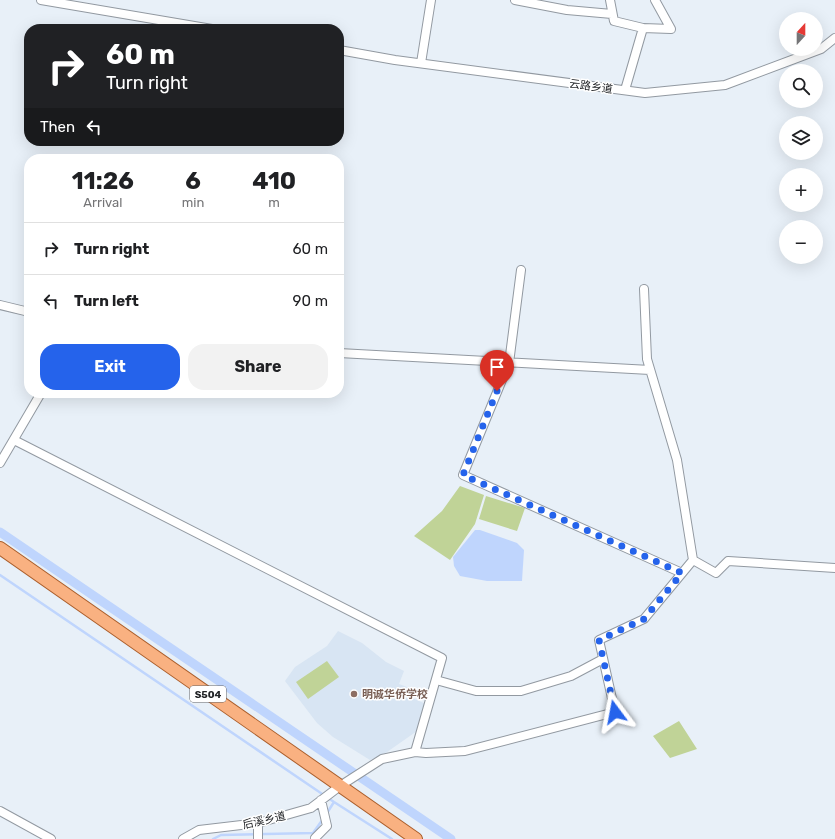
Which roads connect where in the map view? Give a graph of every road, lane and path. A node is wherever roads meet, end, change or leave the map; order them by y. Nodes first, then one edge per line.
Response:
1 (41, 0) edge
2 (431, 0) edge
3 (515, 0) edge
4 (610, 0) edge
5 (655, 0) edge
6 (612, 14) junction
7 (183, 24) edge
8 (643, 28) junction
9 (835, 38) edge
10 (344, 51) edge
11 (421, 63) junction
12 (625, 90) junction
13 (521, 270) dead end
14 (644, 289) dead end
15 (0, 305) edge
16 (24, 311) edge
17 (344, 353) edge
18 (509, 362) junction
19 (650, 370) junction
20 (38, 398) edge
21 (14, 440) junction
22 (0, 463) edge
23 (0, 548) edge
24 (693, 560) junction
25 (835, 568) edge
26 (682, 573) junction
27 (603, 659) junction
28 (436, 680) junction
29 (415, 752) junction
30 (337, 788) junction
31 (322, 800) junction
32 (0, 811) edge
33 (258, 833) edge
34 (52, 839) edge
35 (183, 839) edge
36 (316, 839) edge
37 (416, 839) edge

1 - 7 street
2 - 11 street
3 - 6 street
4 - 6 street
5 - 8 street
6 - 8 street
8 - 12 street
9 - 12 street, 云路乡道
10 - 11 street, 云路乡道
11 - 12 street, 云路乡道
13 - 18 street
14 - 19 street
15 - 16 street
17 - 18 street
18 - 19 street
18 - 26 street
19 - 24 street
20 - 21 street
21 - 22 street
21 - 28 street
23 - 30 main road, S504
24 - 25 street
24 - 26 street
26 - 27 street
27 - 28 street
27 - 29 street, 后溪乡道
28 - 29 street
29 - 30 street, 后溪乡道
30 - 31 street, 后溪乡道
30 - 37 main road, S504
31 - 33 street, 后溪乡道
31 - 36 street
32 - 34 street
33 - 35 street, 后溪乡道

